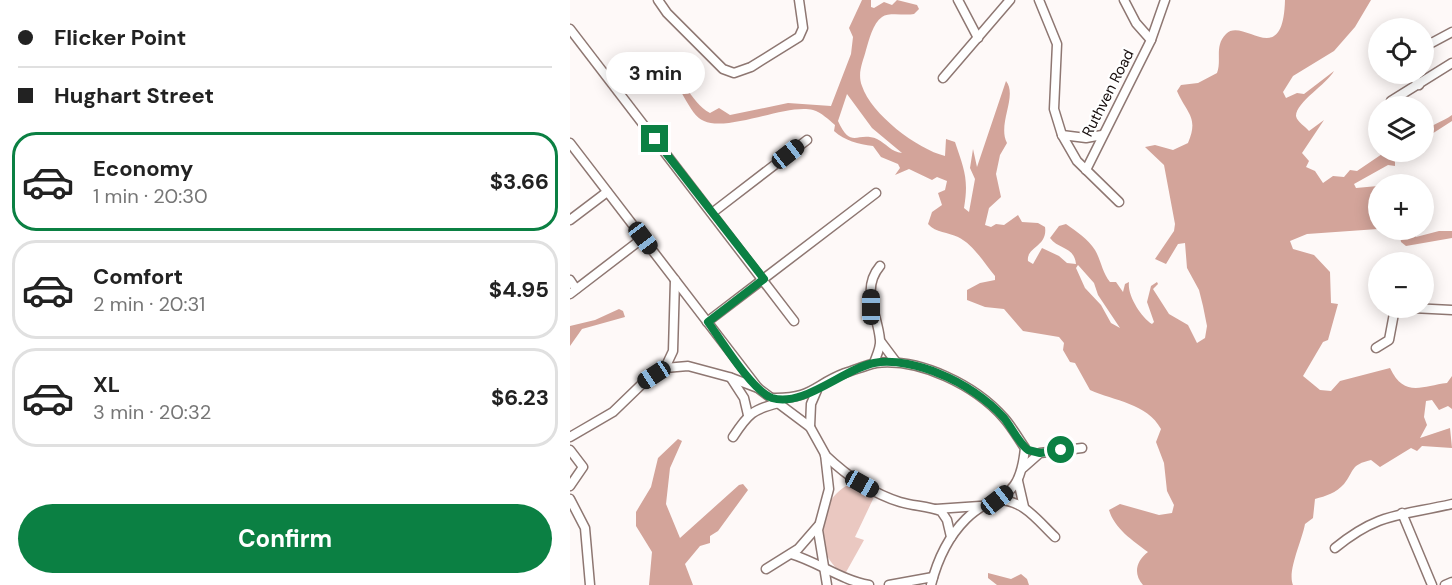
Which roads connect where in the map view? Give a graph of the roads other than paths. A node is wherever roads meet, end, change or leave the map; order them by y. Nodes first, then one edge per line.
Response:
1 (658, 0) edge
2 (799, 0) edge
3 (958, 0) edge
4 (1010, 0) edge
5 (1039, 0) edge
6 (1124, 0) edge
7 (1165, 0) edge
8 (570, 29) edge
9 (1452, 32) edge
10 (978, 38) junction
11 (1150, 40) junction
12 (1434, 42) edge
13 (1452, 63) edge
14 (943, 78) dead end
15 (1419, 85) joint
16 (1400, 96) edge
17 (1062, 135) junction
18 (1102, 135) junction
19 (807, 140) dead end
20 (570, 144) edge
21 (1086, 170) junction
22 (607, 192) junction
23 (876, 193) dead end
24 (1119, 202) dead end
25 (712, 213) junction
26 (570, 220) edge
27 (643, 238) junction
28 (880, 266) dead end
29 (764, 279) junction
30 (570, 280) edge
31 (675, 280) junction
32 (573, 292) edge
33 (1434, 309) edge
34 (1452, 310) edge
35 (1393, 318) edge
36 (794, 321) dead end
37 (708, 322) junction
38 (881, 342) junction
39 (1376, 348) dead end
40 (674, 351) junction
41 (896, 362) junction
42 (874, 363) junction
43 (688, 366) junction
44 (665, 368) junction
45 (729, 377) junction
46 (758, 388) junction
47 (817, 390) junction
48 (776, 400) junction
49 (748, 415) junction
50 (810, 427) junction
51 (733, 436) dead end
52 (570, 437) edge
53 (1025, 448) junction
54 (1082, 448) dead end
55 (570, 450) edge
56 (1040, 453) junction
57 (825, 454) junction
58 (1023, 468) junction
59 (1018, 481) junction
60 (570, 486) edge
61 (570, 499) edge
62 (997, 500) junction
63 (1452, 504) edge
64 (987, 505) junction
65 (1024, 507) junction
66 (935, 509) junction
67 (1402, 513) junction
68 (818, 526) junction
69 (951, 537) junction
70 (1055, 537) dead end
71 (1335, 548) dead end
72 (791, 554) junction
73 (825, 568) junction
74 (766, 569) dead end
75 (932, 581) edge
76 (1452, 582) edge
77 (590, 585) edge
78 (827, 585) edge
79 (869, 585) edge
80 (889, 585) edge
81 (1432, 585) edge
82 (1445, 585) edge

1 - 2 street
3 - 10 street
4 - 10 street
5 - 17 street
6 - 11 street, Ruthven Road
7 - 11 street
8 - 25 street
9 - 12 street
10 - 14 street
11 - 18 street, Ruthven Road
13 - 15 street
15 - 16 street
17 - 18 street
17 - 21 street
18 - 21 street, Ruthven Road
19 - 25 street
20 - 22 street
21 - 24 street
22 - 26 street
22 - 27 street
23 - 29 street
25 - 29 street
27 - 31 street
27 - 32 street
28 - 38 street
29 - 36 street
29 - 37 street
30 - 32 street
31 - 37 street
31 - 40 street
33 - 34 street
35 - 39 street
37 - 46 street
38 - 41 street
38 - 42 street
40 - 43 street
40 - 44 street
41 - 42 street
41 - 53 street
42 - 47 street
43 - 44 street
43 - 45 street
44 - 52 street
45 - 46 street
45 - 49 street
46 - 48 street
47 - 48 street
47 - 50 street
48 - 49 street
48 - 50 street
49 - 51 street
50 - 57 street
53 - 56 street
53 - 58 street
54 - 56 street
55 - 60 street
56 - 58 street
57 - 66 street
57 - 68 street
58 - 59 street
59 - 62 street
59 - 65 street
61 - 77 street
62 - 64 street
62 - 65 street
63 - 67 street
64 - 66 street
64 - 69 street
65 - 70 street
66 - 69 street
67 - 71 street
67 - 81 street
68 - 72 street
68 - 73 street
69 - 75 street
72 - 73 street
72 - 74 street
73 - 78 street
73 - 79 street
75 - 80 street
76 - 82 street

